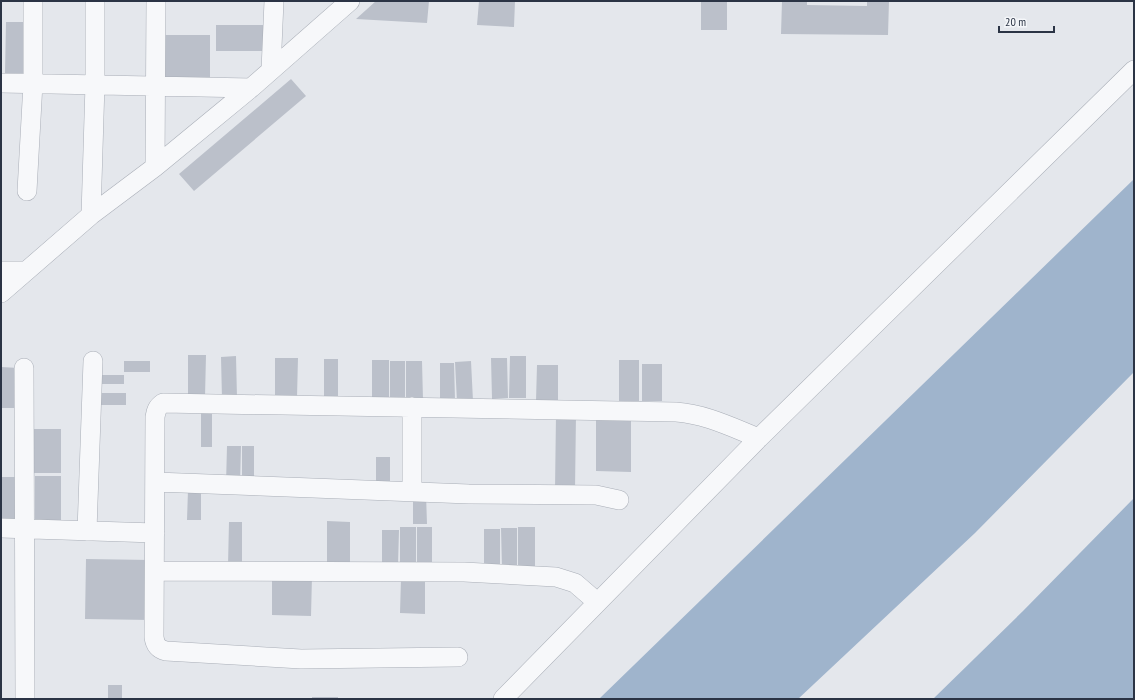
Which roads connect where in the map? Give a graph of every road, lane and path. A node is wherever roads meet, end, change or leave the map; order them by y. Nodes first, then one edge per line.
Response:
1 (33, 1) edge
2 (95, 1) edge
3 (156, 1) edge
4 (274, 1) edge
5 (342, 4) edge
6 (271, 70) junction
7 (1134, 70) edge
8 (1, 83) edge
9 (33, 83) junction
10 (94, 84) junction
11 (155, 86) junction
12 (251, 88) junction
13 (155, 167) junction
14 (27, 191) dead end
15 (91, 215) junction
16 (1, 271) edge
17 (26, 271) junction
18 (1, 293) edge
19 (93, 361) dead end
20 (24, 368) dead end
21 (412, 407) junction
22 (759, 438) junction
23 (155, 482) junction
24 (412, 492) junction
25 (619, 500) dead end
26 (1, 528) edge
27 (24, 530) junction
28 (87, 531) junction
29 (155, 533) junction
30 (155, 571) junction
31 (597, 602) junction
32 (458, 657) dead end
33 (25, 699) edge
34 (503, 699) edge

1 - 9 street
2 - 10 street
3 - 11 street
4 - 6 street
5 - 6 street
6 - 12 street
7 - 22 street
8 - 9 street
9 - 10 street
9 - 14 street
10 - 11 street
10 - 15 street
11 - 12 street
11 - 13 street
12 - 13 street
13 - 15 street
15 - 17 street
16 - 17 street
17 - 18 street
19 - 28 street
20 - 27 street
21 - 22 street
21 - 23 street
21 - 24 street
22 - 31 street
23 - 24 street
23 - 29 street
24 - 25 street
26 - 27 street
27 - 28 street
27 - 33 street
28 - 29 street
29 - 30 street
30 - 31 street
30 - 32 street
31 - 34 street

